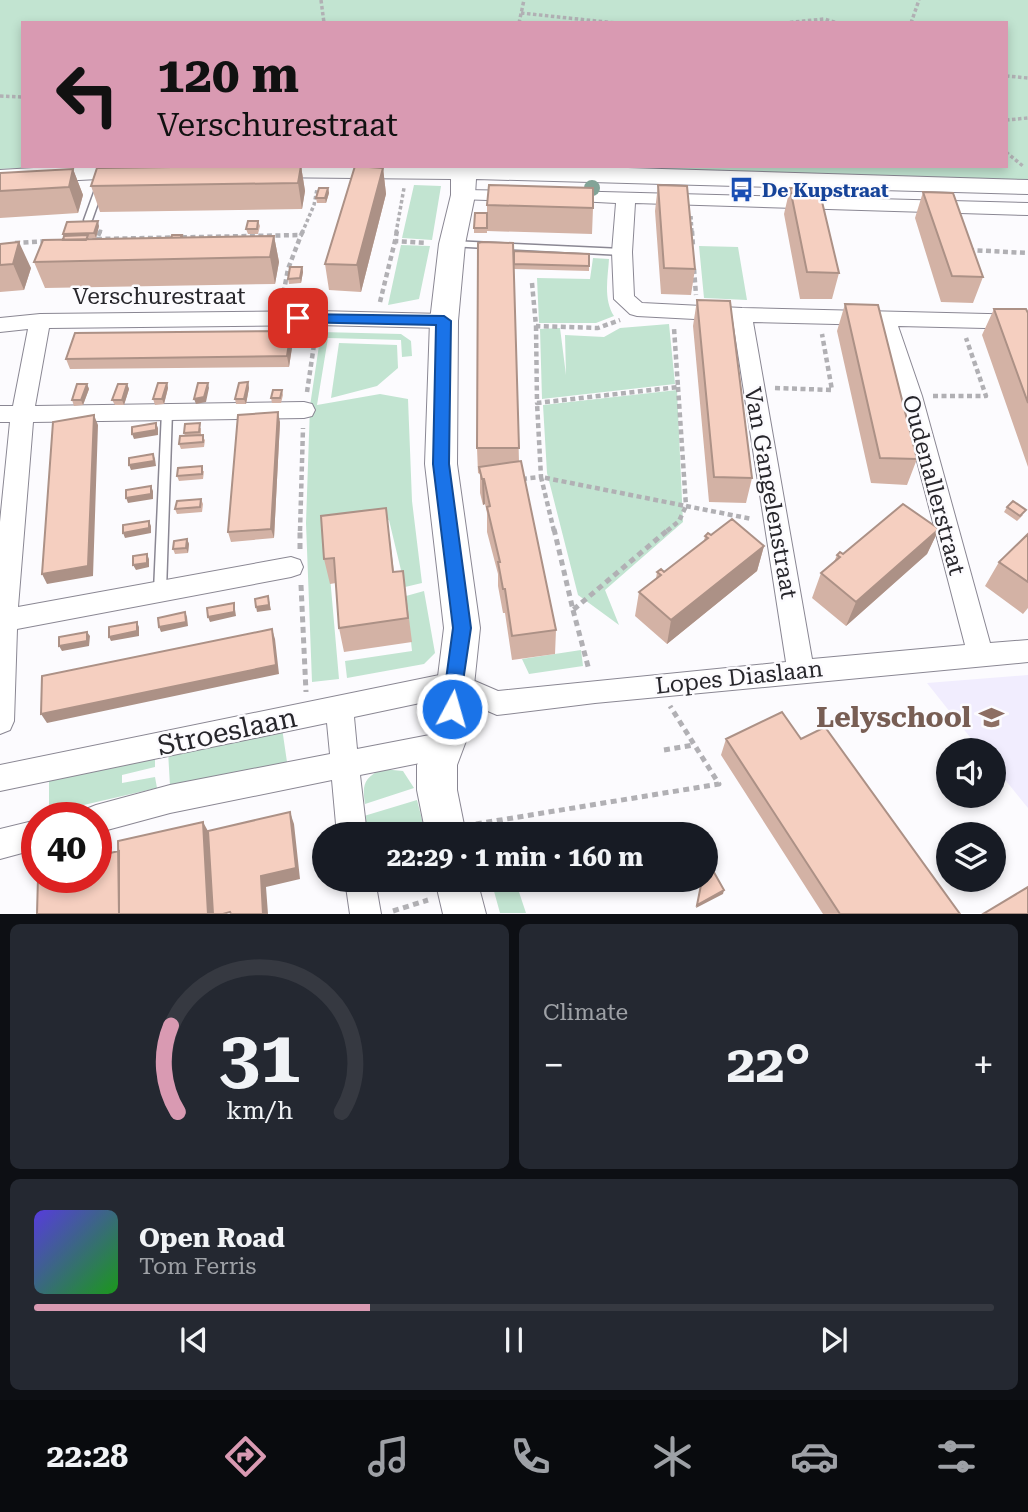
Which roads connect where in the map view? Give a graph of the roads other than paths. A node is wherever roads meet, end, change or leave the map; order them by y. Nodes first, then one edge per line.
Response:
1 (106, 170) junction
2 (159, 170) edge
3 (240, 170) edge
4 (0, 177) edge
5 (463, 184) junction
6 (1028, 187) edge
7 (626, 196) junction
8 (1028, 209) edge
9 (88, 220) edge
10 (452, 244) junction
11 (622, 252) junction
12 (741, 315) junction
13 (886, 319) junction
14 (40, 321) junction
15 (444, 321) junction
16 (1028, 322) edge
17 (0, 325) edge
18 (301, 410) road end
19 (167, 411) junction
20 (25, 412) junction
21 (0, 414) edge
22 (297, 568) road end
23 (160, 591) junction
24 (2, 620) edge
25 (1028, 650) edge
26 (980, 653) junction
27 (801, 671) junction
28 (454, 684) junction
29 (339, 707) junction
30 (0, 721) edge
31 (445, 745) junction
32 (344, 764) junction
33 (0, 778) edge
34 (112, 815) edge
35 (351, 822) edge
36 (444, 822) edge
37 (21, 838) edge
38 (0, 844) edge
39 (362, 892) edge
40 (366, 914) edge

1 - 2 street
1 - 4 street
1 - 9 lane
3 - 5 street
5 - 6 street
5 - 7 street
5 - 10 street
7 - 8 street
7 - 11 street
10 - 11 lane
10 - 15 street
11 - 12 street
12 - 13 street
12 - 27 street, Van Gangelenstraat
13 - 16 street
13 - 26 street, Oudenallerstraat
14 - 15 street, Verschurestraat
14 - 17 street, Verschurestraat
14 - 20 street
15 - 28 street
18 - 19 street
19 - 20 street
19 - 23 lane
20 - 21 street
20 - 24 street
22 - 23 street
23 - 24 street
24 - 30 street
25 - 26 street, Lopes Diaslaan
26 - 27 street, Lopes Diaslaan
27 - 28 street, Lopes Diaslaan
28 - 29 street, Stroeslaan
28 - 31 street
29 - 32 street
29 - 33 street, Stroeslaan
31 - 32 street
31 - 36 street
32 - 34 street
32 - 35 street
37 - 38 street
39 - 40 street

